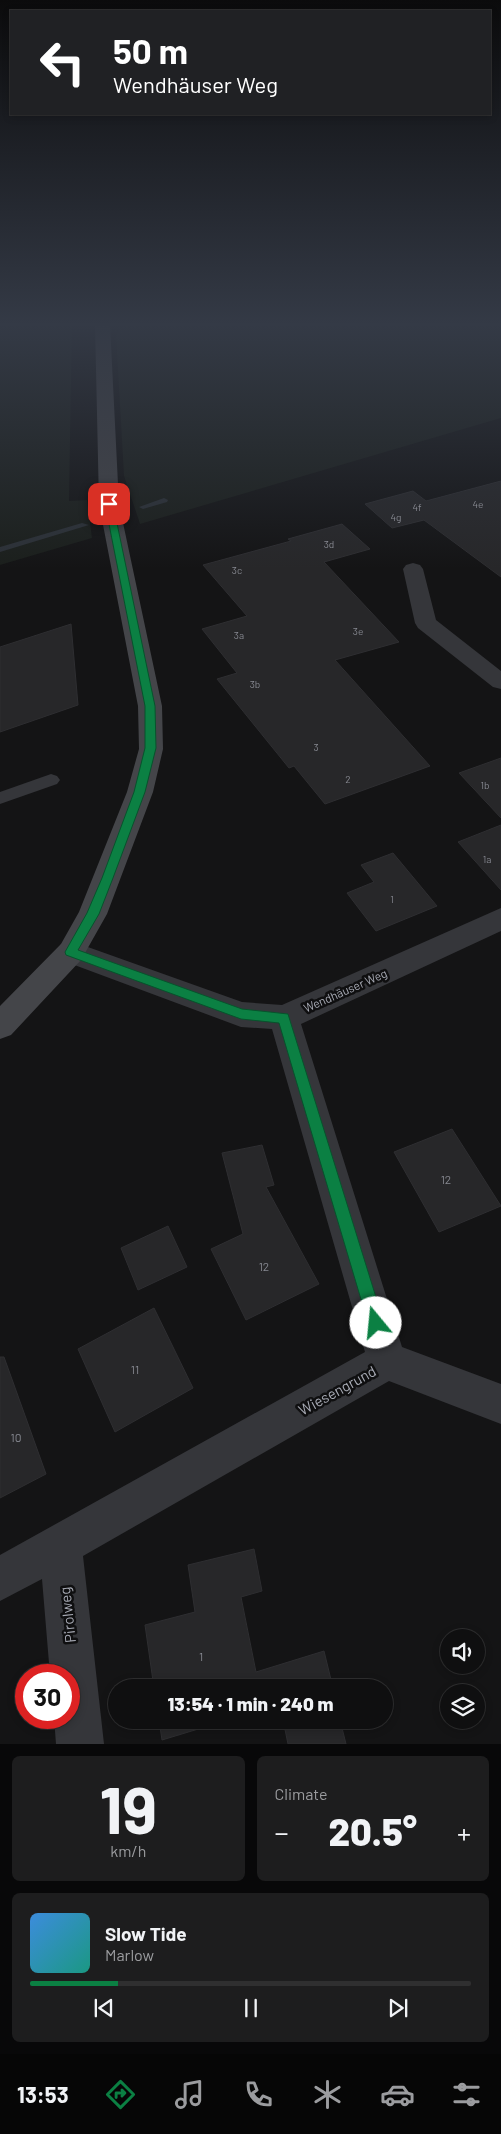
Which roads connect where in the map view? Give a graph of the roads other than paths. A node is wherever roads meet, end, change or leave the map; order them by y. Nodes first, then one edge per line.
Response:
1 (104, 405) edge
2 (413, 569) dead end
3 (501, 682) edge
4 (51, 780) dead end
5 (0, 798) edge
6 (501, 919) edge
7 (71, 952) junction
8 (284, 1018) junction
9 (0, 1026) edge
10 (387, 1362) junction
11 (501, 1404) edge
12 (60, 1545) junction
13 (0, 1579) edge
14 (80, 1744) edge

1 - 7 street
2 - 3 street
4 - 5 lane
6 - 8 street, Wendhäuser Weg
7 - 8 street, Wendhäuser Weg
7 - 9 street
8 - 10 street, Wiesengrund
10 - 11 street
10 - 12 street, Wiesengrund
12 - 13 street, Wiesengrund
12 - 14 street, Pirolweg

